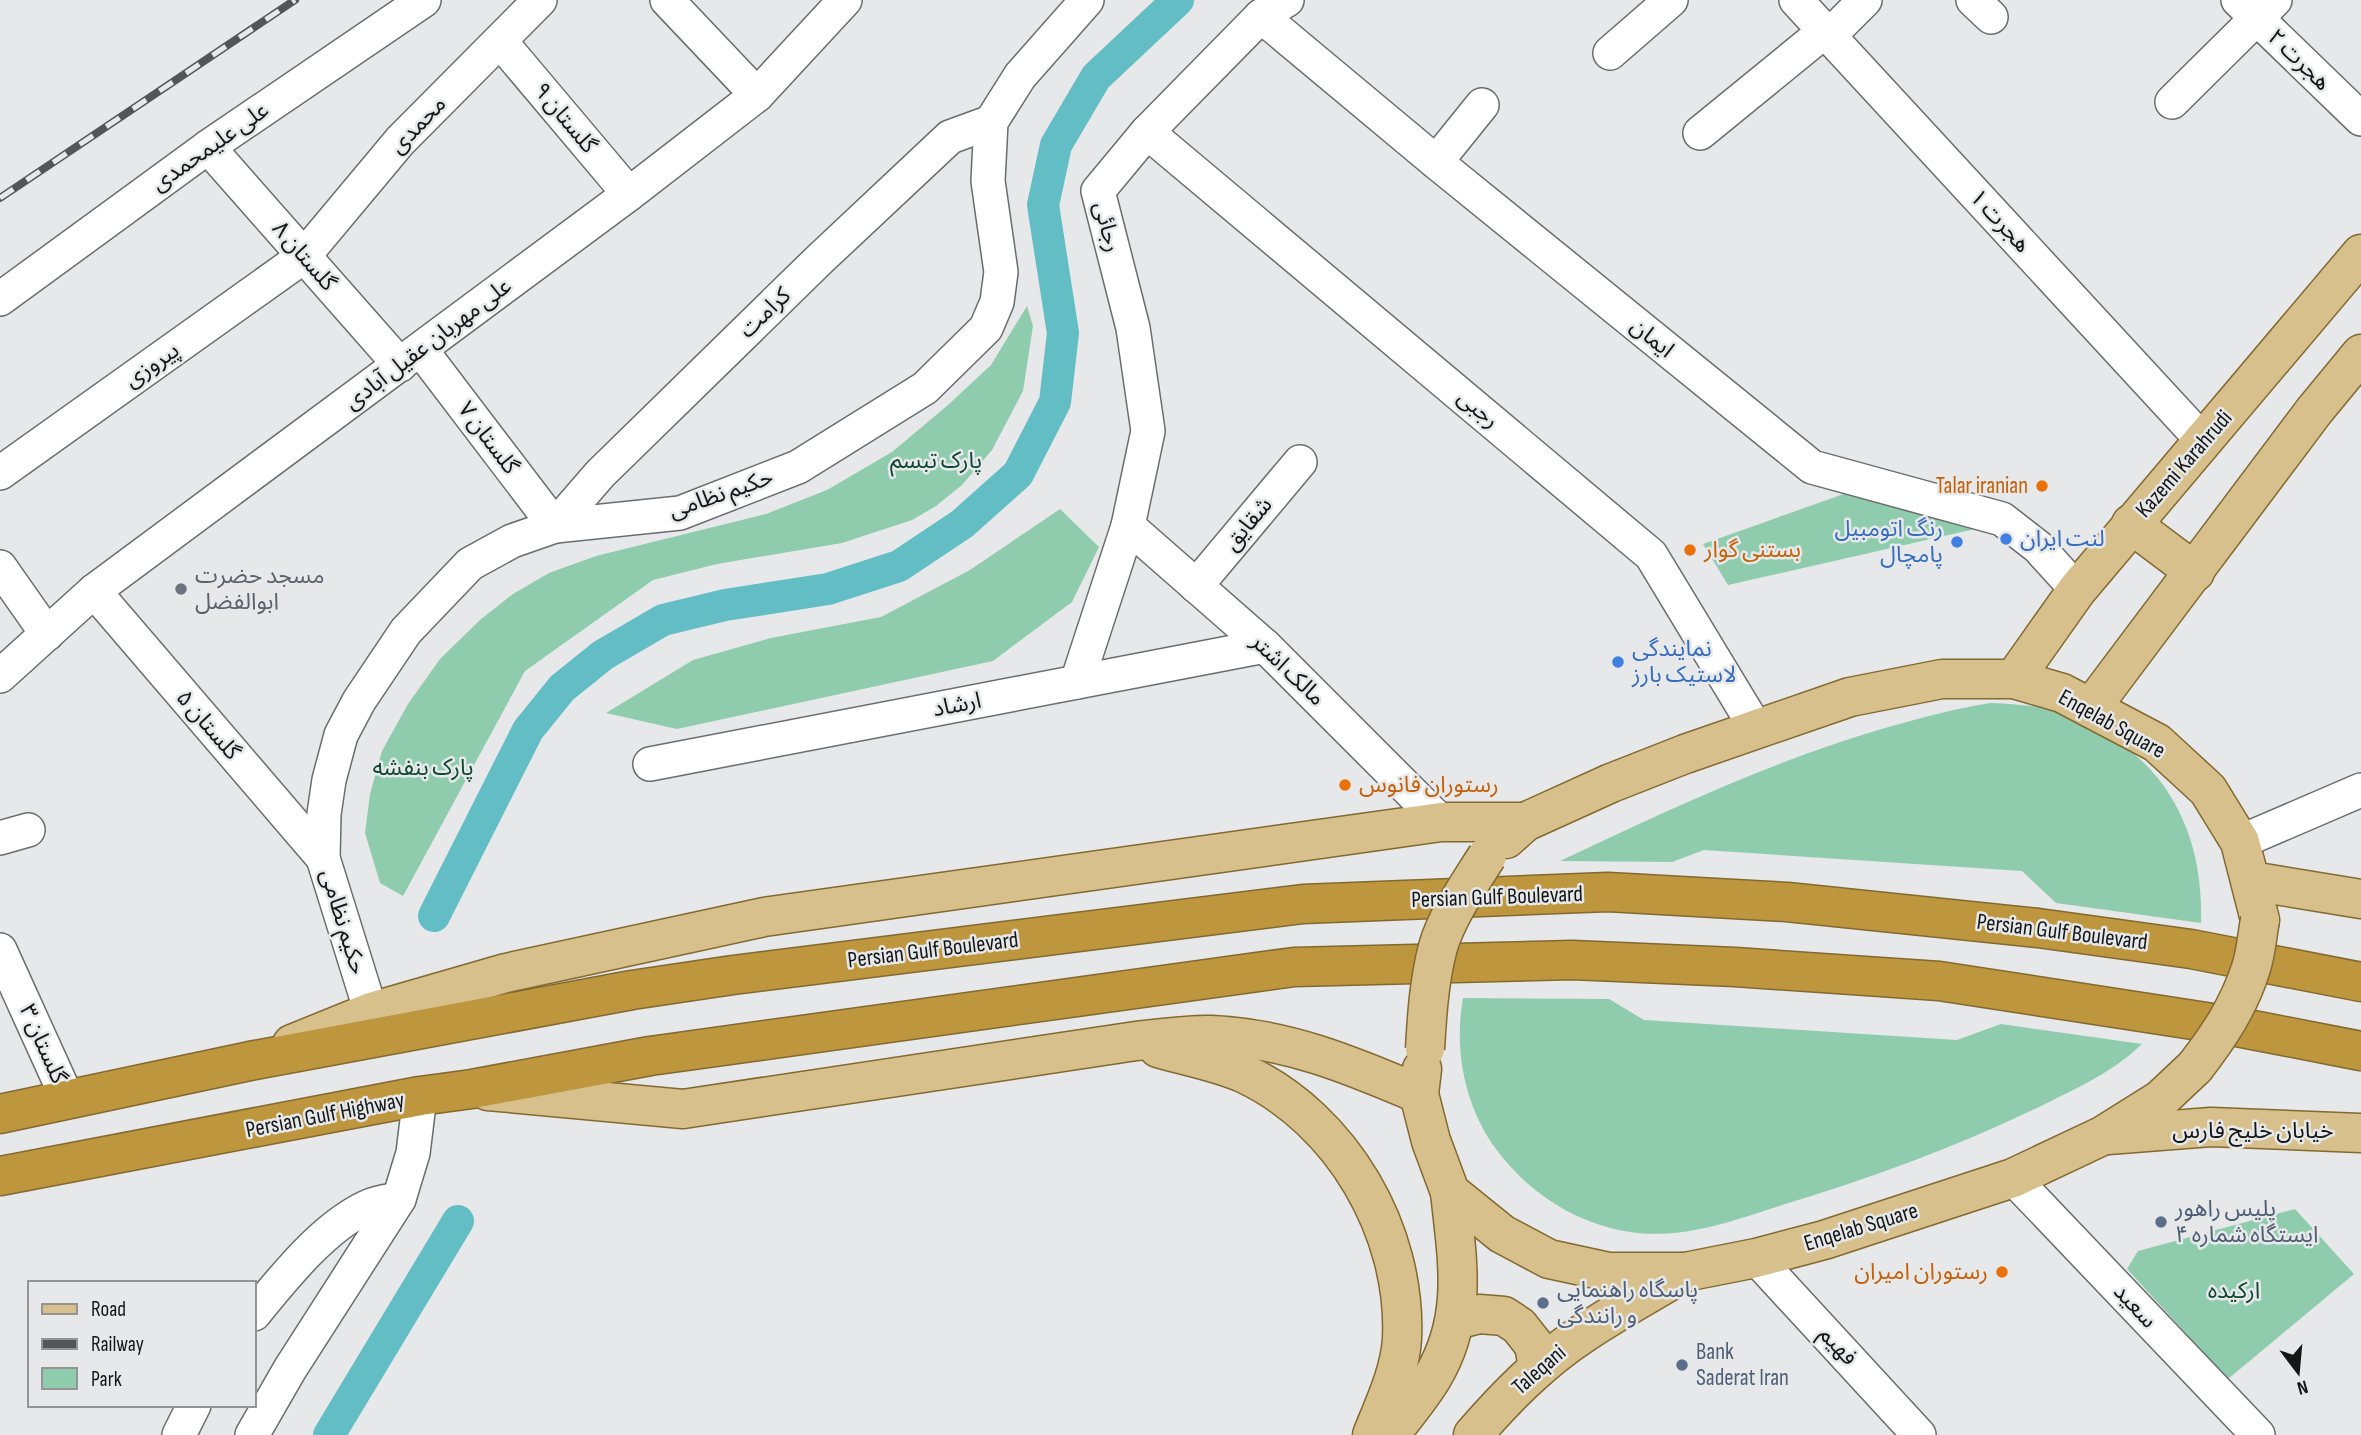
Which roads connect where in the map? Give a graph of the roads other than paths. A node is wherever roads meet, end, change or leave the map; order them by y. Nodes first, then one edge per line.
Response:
1 (424, 0) edge
2 (540, 0) edge
3 (667, 0) edge
4 (845, 0) edge
5 (1087, 0) edge
6 (1671, 0) edge
7 (1796, 0) edge
8 (1865, 0) edge
9 (2257, 6) edge
10 (1274, 8) edge
11 (1827, 34) junction
12 (500, 41) junction
13 (1610, 53) dead end
14 (757, 95) junction
15 (2172, 102) dead end
16 (1482, 105) dead end
17 (2361, 119) edge
18 (991, 122) junction
19 (1147, 132) junction
20 (1700, 133) dead end
21 (208, 147) junction
22 (1436, 162) junction
23 (629, 194) junction
24 (2361, 254) edge
25 (303, 257) junction
26 (0, 299) edge
27 (2361, 354) edge
28 (410, 357) junction
29 (2204, 442) junction
30 (1300, 462) dead end
31 (0, 472) edge
32 (2132, 524) junction
33 (555, 526) junction
34 (1128, 526) junction
35 (0, 567) edge
36 (2195, 572) junction
37 (1196, 586) junction
38 (2077, 590) junction
39 (94, 591) junction
40 (47, 635) junction
41 (1265, 646) junction
42 (0, 676) edge
43 (2014, 679) junction
44 (1077, 682) junction
45 (2091, 708) junction
46 (1758, 730) junction
47 (650, 764) dead end
48 (2361, 790) edge
49 (1441, 822) junction
50 (1525, 822) junction
51 (2240, 842) junction
52 (323, 858) junction
53 (2250, 881) junction
54 (2361, 899) edge
55 (0, 950) edge
56 (2361, 982) edge
57 (371, 1012) junction
58 (1136, 1041) junction
59 (2361, 1051) edge
60 (250, 1061) junction
61 (472, 1089) junction
62 (1419, 1094) junction
63 (420, 1096) junction
64 (68, 1100) junction
65 (0, 1114) edge
66 (2361, 1133) edge
67 (2102, 1136) junction
68 (0, 1176) edge
69 (2013, 1178) junction
70 (1450, 1192) junction
71 (399, 1199) junction
72 (1756, 1258) junction
73 (1685, 1272) junction
74 (256, 1312) edge
75 (1455, 1320) junction
76 (1538, 1368) junction
77 (193, 1407) edge
78 (179, 1435) edge
79 (252, 1435) edge
80 (1372, 1435) edge
81 (1390, 1435) edge
82 (1473, 1435) edge
83 (1920, 1435) edge
84 (2258, 1435) edge

1 - 21 street, علی علیمحمدی
2 - 12 street, محمدی
3 - 14 street
4 - 14 street, علی مهربان عقیل آبادی
5 - 18 street, حکیم نظامی
6 - 13 street
7 - 11 street, هجرت ۱
8 - 11 street
9 - 15 street
9 - 17 street, هجرت ۲
10 - 19 street, رجائی
10 - 22 street, ایمان
11 - 20 street
11 - 29 street, هجرت ۱
12 - 23 street, گلستان ۹
12 - 25 street, محمدی
14 - 23 street, علی مهربان عقیل آبادی
16 - 22 street
18 - 33 street, کرامت
18 - 33 street, حکیم نظامی
19 - 34 street, رجائی
19 - 46 street, رجبی
21 - 25 street, گلستان ۸
21 - 26 street, علی علیمحمدی
22 - 38 street, ایمان
23 - 28 street, علی مهربان عقیل آبادی
24 - 29 main road, Kazemi Karahrudi
25 - 28 street, گلستان ۸
25 - 31 street, پیروزی
27 - 36 main road
28 - 33 street, گلستان ۷
28 - 39 street, علی مهربان عقیل آبادی
29 - 32 main road, Kazemi Karahrudi
30 - 37 street, شقایق
32 - 36 main road
32 - 38 main road, Kazemi Karahrudi
33 - 52 street, حکیم نظامی
34 - 37 street, مالک اشتر
34 - 44 street
35 - 40 street
36 - 45 main road
37 - 41 street, مالک اشتر
38 - 43 main road, Kazemi Karahrudi
39 - 40 street, علی مهربان عقیل آبادی
39 - 52 street, گلستان ۵
40 - 42 street, علی مهربان عقیل آبادی
41 - 44 street, ارشاد
41 - 49 street, مالک اشتر
43 - 45 main road, Enqelab Square
43 - 46 main road, Enqelab Square
44 - 47 street, ارشاد
45 - 51 main road, Enqelab Square
46 - 50 main road, Enqelab Square
48 - 51 street
49 - 50 main road
49 - 57 main road
50 - 62 main road, Enqelab Square, bridge
51 - 53 main road, Enqelab Square
52 - 57 street, حکیم نظامی
53 - 54 main road
53 - 67 main road, Enqelab Square, bridge
55 - 64 street, گلستان ۳
56 - 60 highway, Persian Gulf Boulevard
57 - 60 main road
58 - 61 main road
58 - 62 main road
58 - 80 main road
59 - 61 highway, Persian Gulf Highway
60 - 64 highway
61 - 63 highway, Persian Gulf Highway
62 - 70 main road, Enqelab Square
63 - 68 highway, Persian Gulf Highway
63 - 71 street
64 - 65 highway
66 - 67 main road, خیابان خلیج فارس
67 - 69 main road, Enqelab Square
69 - 72 main road, Enqelab Square
69 - 84 street, سعید
70 - 73 main road, Enqelab Square
70 - 75 main road
71 - 74 street
71 - 79 street
72 - 73 main road, Enqelab Square
72 - 83 street, فهیم
73 - 76 main road, Taleqani
75 - 76 main road
75 - 81 main road
76 - 82 main road, Taleqani
77 - 78 street

